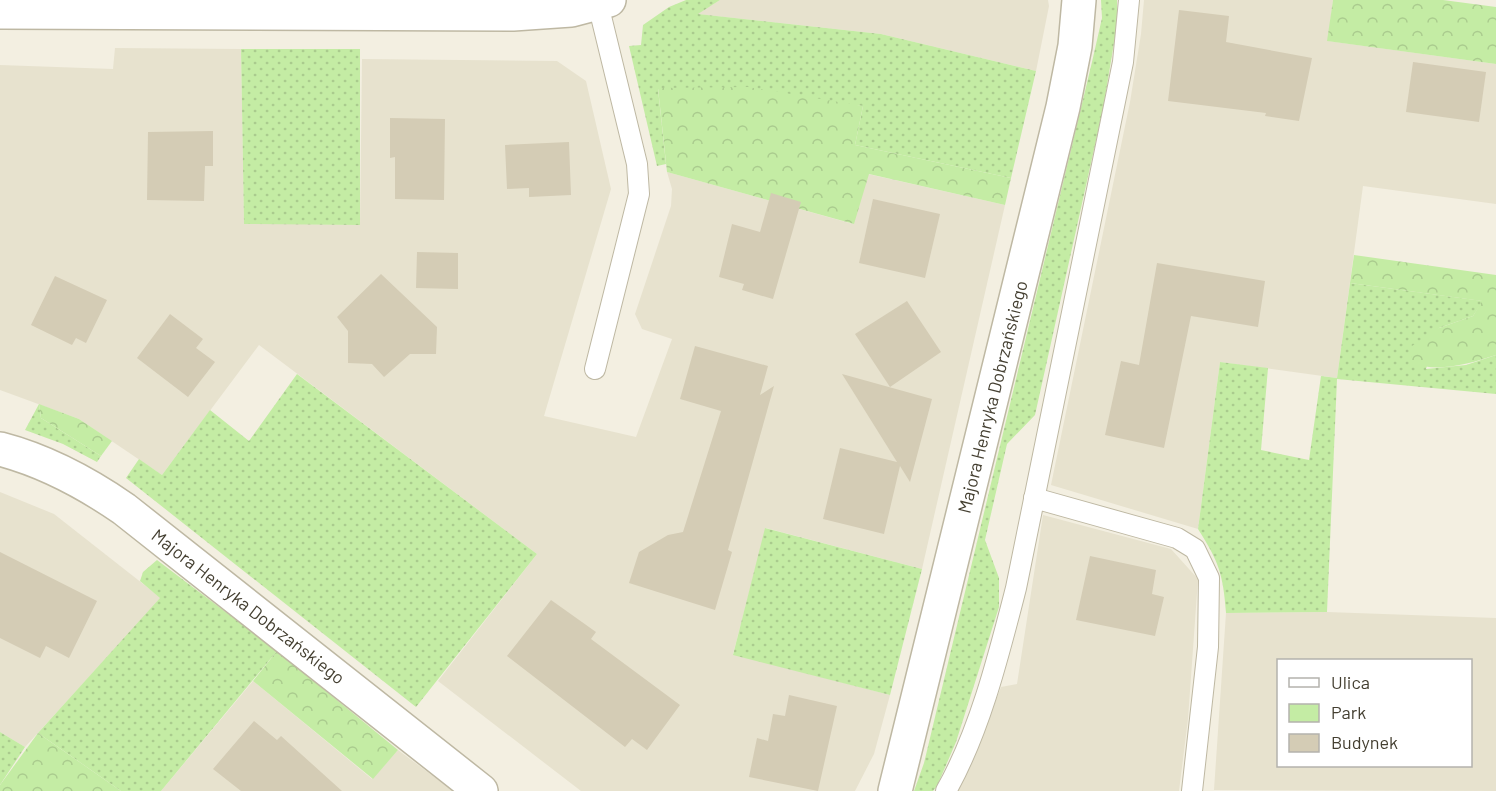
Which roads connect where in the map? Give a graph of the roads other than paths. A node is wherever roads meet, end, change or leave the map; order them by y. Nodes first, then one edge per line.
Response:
1 (1079, 0) edge
2 (1129, 0) edge
3 (604, 2) edge
4 (0, 12) edge
5 (595, 369) dead end
6 (0, 449) edge
7 (1034, 498) junction
8 (481, 791) edge
9 (895, 791) edge
10 (946, 791) edge
11 (1192, 791) edge

1 - 9 street, Majora Henryka Dobrzańskiego
2 - 7 lane
3 - 4 street
3 - 5 lane
6 - 8 street, Majora Henryka Dobrzańskiego
7 - 10 lane
7 - 11 lane

